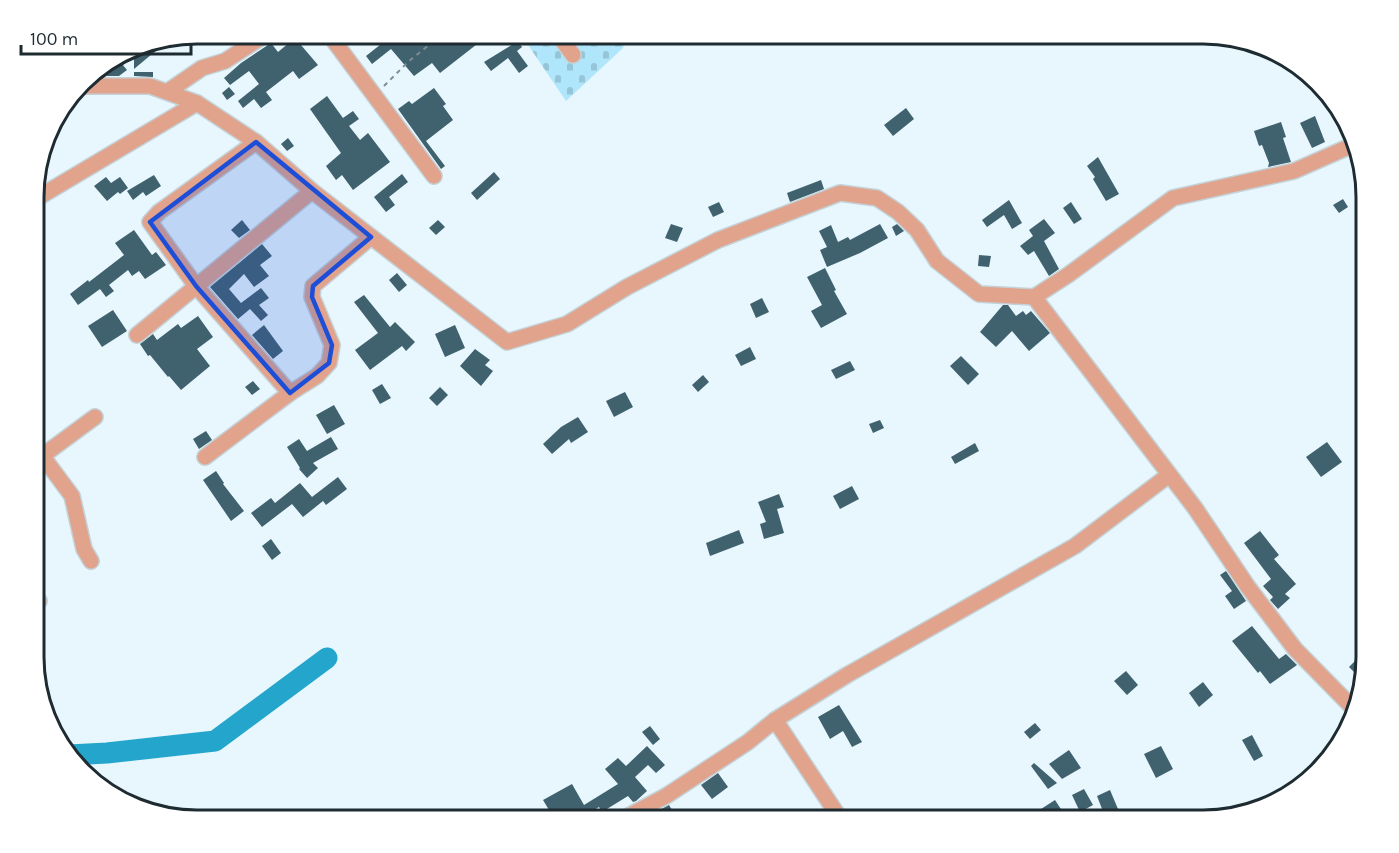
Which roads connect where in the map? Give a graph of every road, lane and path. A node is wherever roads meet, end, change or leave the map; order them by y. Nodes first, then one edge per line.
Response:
1 (251, 44) edge
2 (336, 44) edge
3 (430, 44) edge
4 (565, 44) edge
5 (573, 55) dead end
6 (92, 86) edge
7 (167, 92) junction
8 (374, 96) junction
9 (197, 103) junction
10 (256, 142) junction
11 (1347, 148) edge
12 (434, 176) dead end
13 (312, 192) junction
14 (44, 194) edge
15 (371, 237) junction
16 (196, 286) junction
17 (1034, 297) junction
18 (137, 335) dead end
19 (290, 393) junction
20 (95, 417) dead end
21 (44, 456) edge
22 (205, 457) dead end
23 (44, 465) edge
24 (1169, 475) junction
25 (91, 561) dead end
26 (1348, 703) edge
27 (775, 720) junction
28 (834, 809) edge
29 (640, 810) edge

1 - 7 street
2 - 8 street
3 - 8 path
4 - 5 street
6 - 7 street
7 - 9 street
8 - 12 street
9 - 10 street
9 - 14 street
10 - 13 street
10 - 16 street
11 - 17 street
13 - 15 street
13 - 16 street
15 - 17 street
15 - 19 street
16 - 18 street
16 - 19 street
17 - 24 street
19 - 22 street
20 - 21 street
23 - 25 street
24 - 26 street
24 - 27 street
27 - 28 street
27 - 29 street

